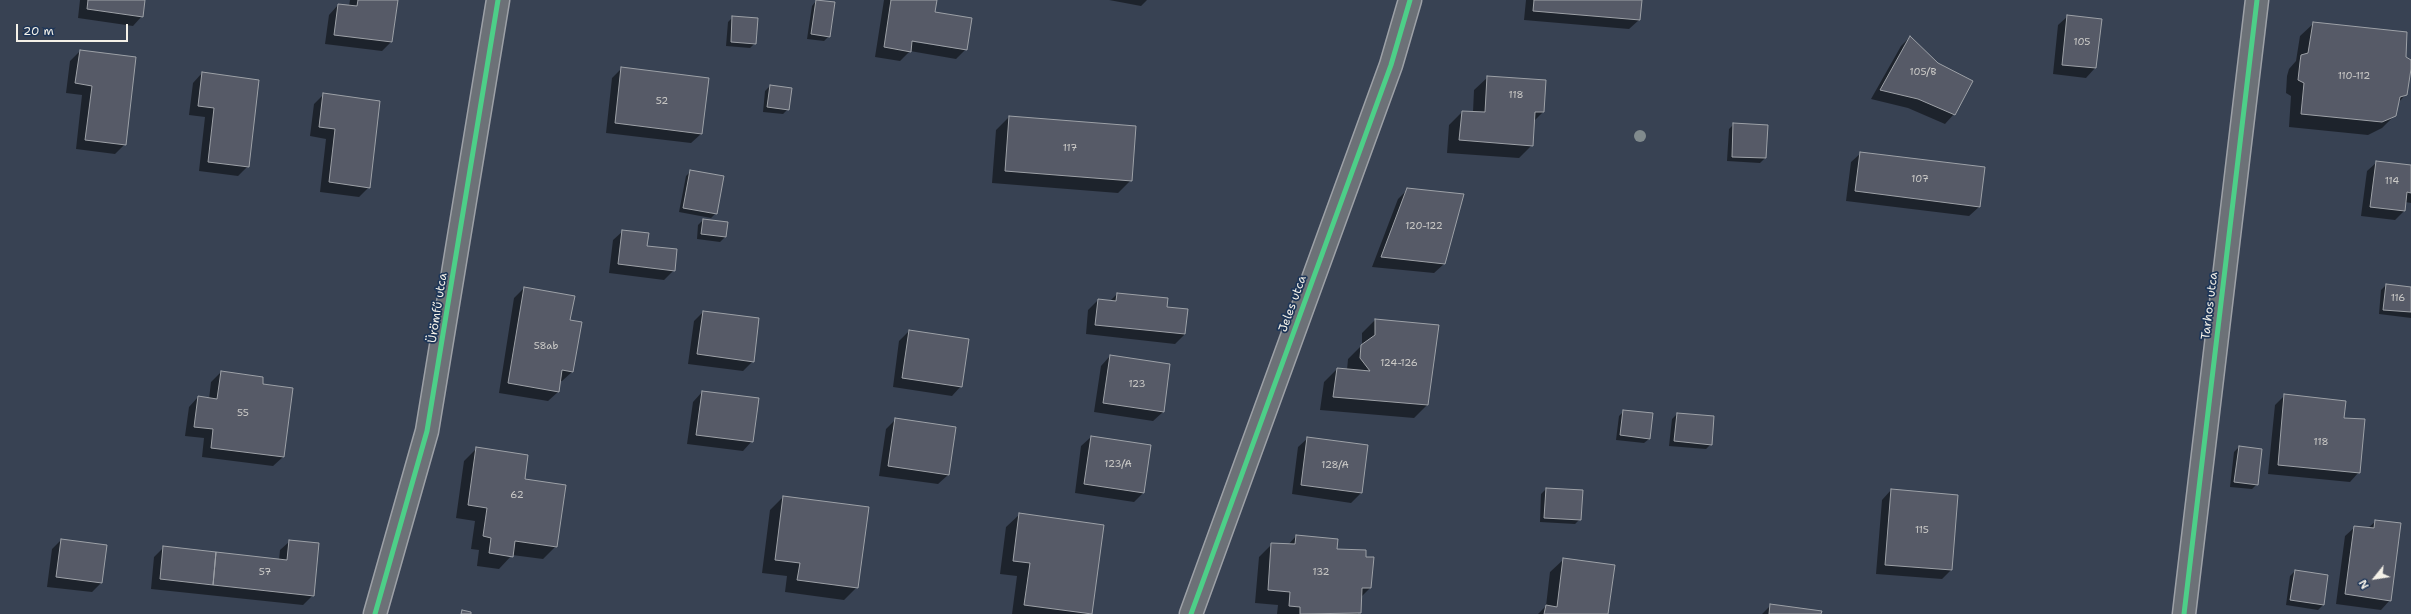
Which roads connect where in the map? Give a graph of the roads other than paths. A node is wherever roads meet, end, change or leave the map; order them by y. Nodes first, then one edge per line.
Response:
1 (498, 0) edge
2 (1410, 0) edge
3 (2257, 0) edge
4 (375, 614) edge
5 (1191, 614) edge
6 (2184, 614) edge

1 - 4 street, Ürömfű utca
2 - 5 street, Jeles utca
3 - 6 street, Tarhos utca

